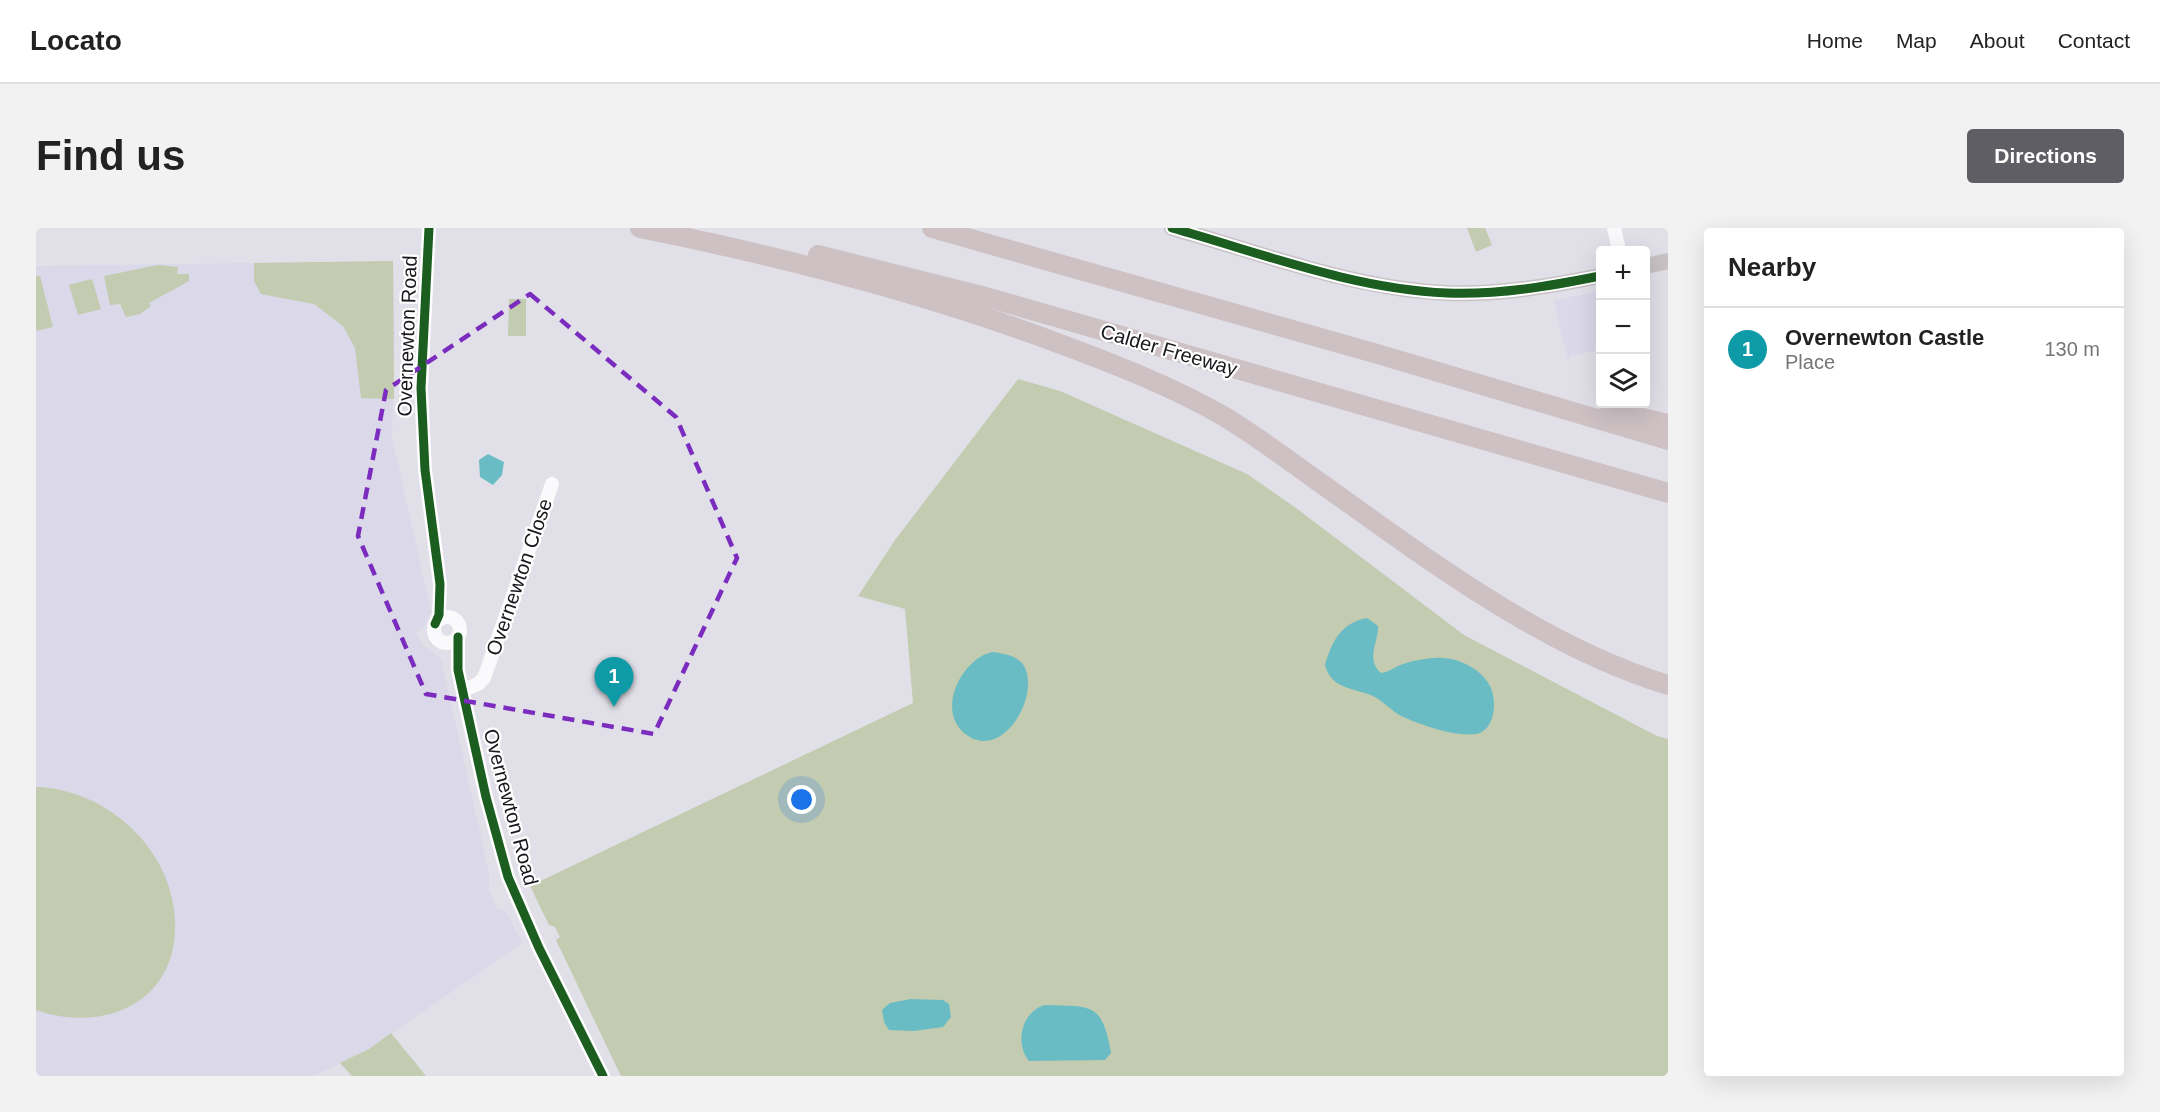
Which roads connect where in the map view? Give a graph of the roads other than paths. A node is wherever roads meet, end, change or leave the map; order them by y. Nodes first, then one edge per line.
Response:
1 (640, 228) edge
2 (665, 228) edge
3 (932, 228) edge
4 (1172, 228) edge
5 (1614, 228) edge
6 (429, 235) edge
7 (1618, 246) edge
8 (1668, 261) edge
9 (1650, 265) edge
10 (1596, 277) edge
11 (1374, 353) junction
12 (1668, 424) edge
13 (1668, 440) edge
14 (552, 484) dead end
15 (1668, 493) edge
16 (440, 584) junction
17 (454, 619) junction
18 (435, 624) junction
19 (458, 637) junction
20 (442, 643) junction
21 (461, 680) junction
22 (1668, 685) edge
23 (603, 1076) edge

1 - 22 highway
2 - 15 highway, Calder Freeway
3 - 11 highway
4 - 10 main road
5 - 7 street
6 - 16 street, Overnewton Road
8 - 9 main road
11 - 12 highway
11 - 13 highway
14 - 21 street, Overnewton Close
16 - 17 street, Overnewton Road
16 - 18 street, Overnewton Road
17 - 18 street
17 - 19 street
18 - 20 street
19 - 20 street
19 - 21 street, Overnewton Road
20 - 21 street, Overnewton Road
21 - 23 street, Overnewton Road

